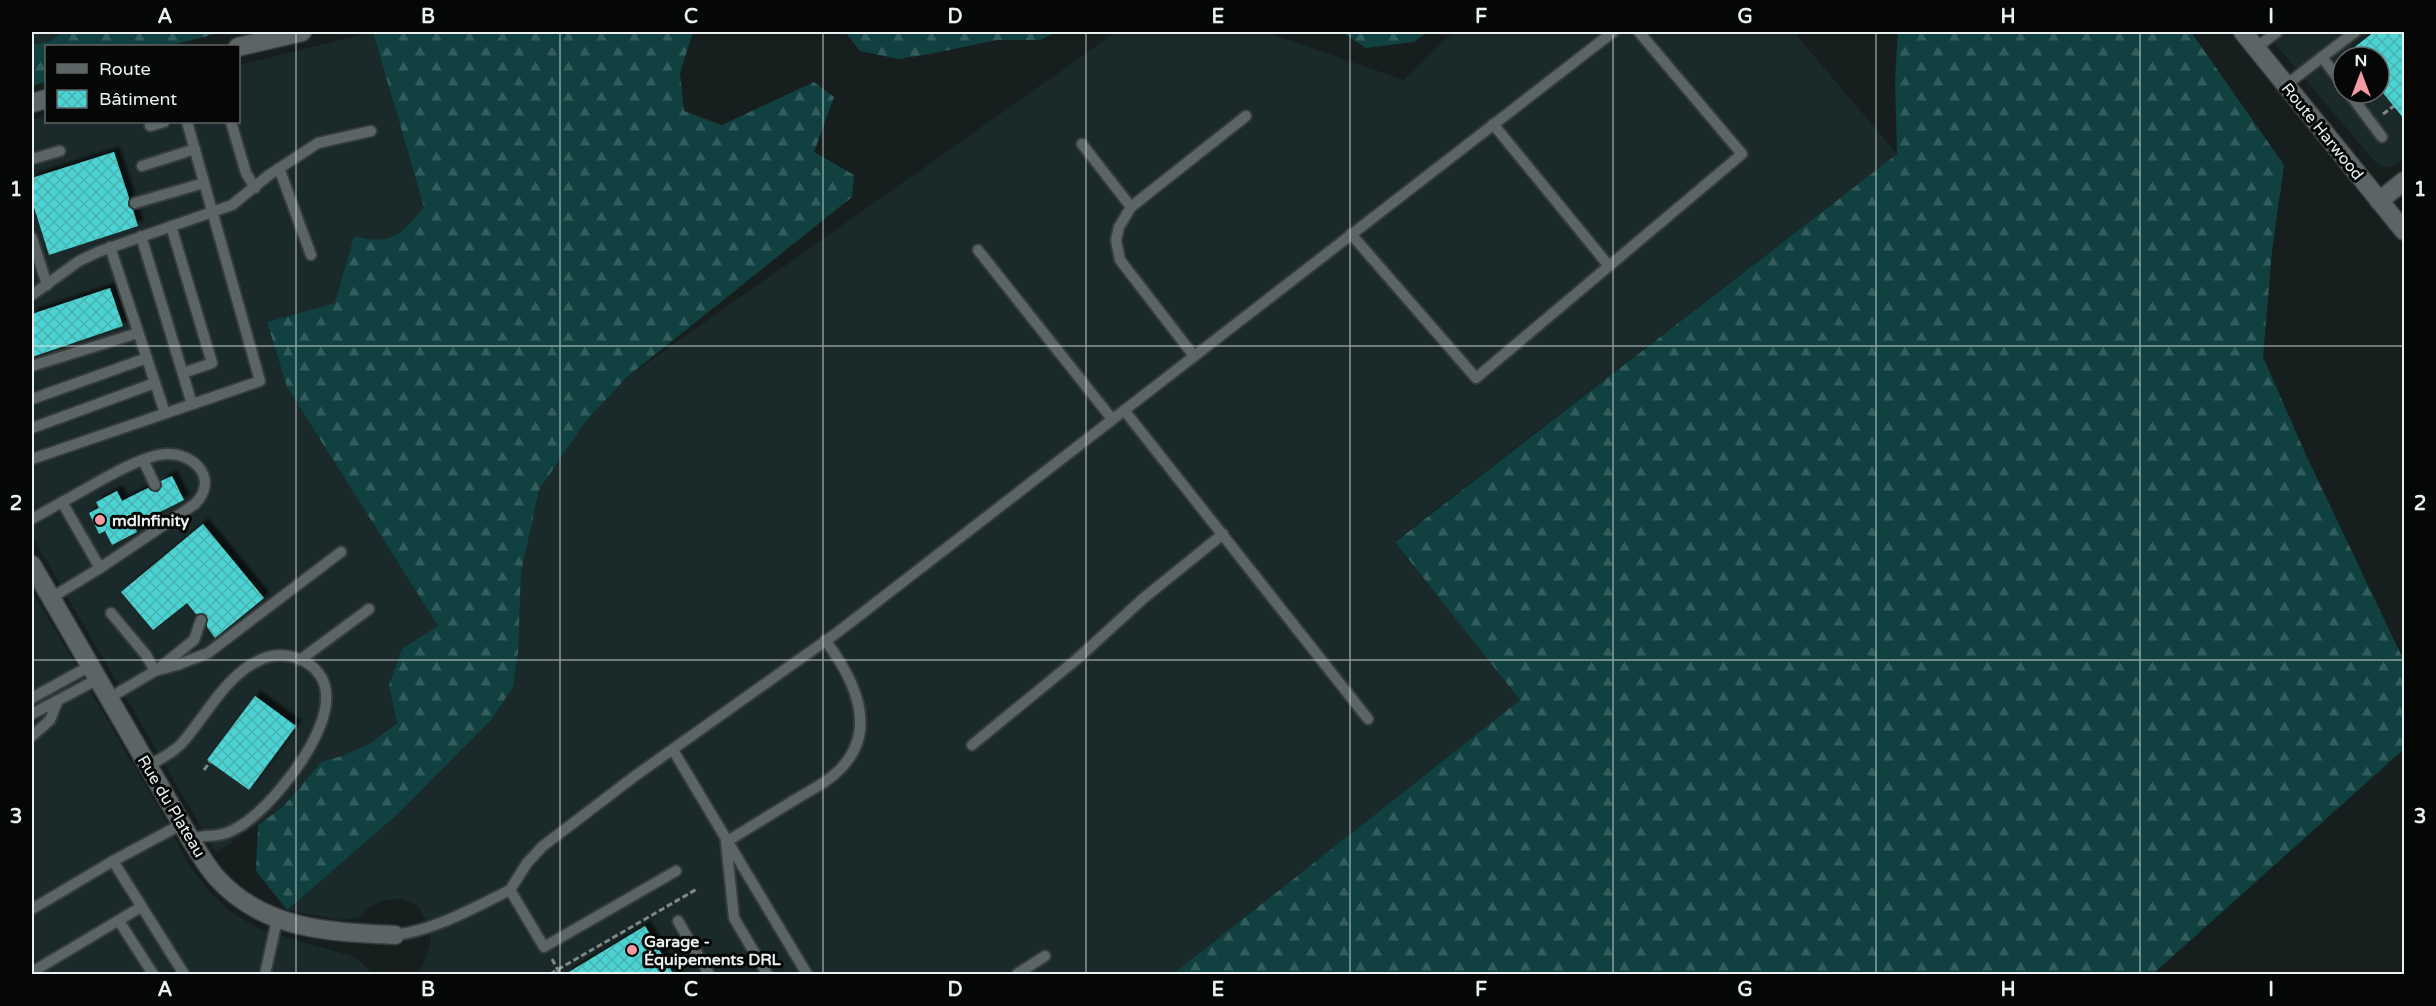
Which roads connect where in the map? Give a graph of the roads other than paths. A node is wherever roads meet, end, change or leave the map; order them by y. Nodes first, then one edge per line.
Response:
1 (302, 32) edge
2 (1613, 32) edge
3 (1639, 32) edge
4 (2243, 32) edge
5 (2277, 32) edge
6 (2355, 32) edge
7 (240, 47) edge
8 (2256, 48) junction
9 (2322, 57) junction
10 (2331, 69) edge
11 (2286, 85) junction
12 (2358, 105) edge
13 (1246, 116) dead end
14 (160, 123) edge
15 (188, 123) edge
16 (231, 123) edge
17 (1493, 124) junction
18 (150, 126) dead end
19 (371, 131) dead end
20 (2382, 137) dead end
21 (1082, 144) dead end
22 (195, 149) junction
23 (60, 151) dead end
24 (32, 159) edge
25 (142, 166) dead end
26 (279, 168) junction
27 (2404, 181) edge
28 (204, 183) junction
29 (255, 188) junction
30 (2379, 201) junction
31 (135, 203) dead end
32 (1131, 207) junction
33 (212, 212) junction
34 (171, 226) junction
35 (2404, 231) edge
36 (1351, 234) junction
37 (141, 236) junction
38 (32, 238) edge
39 (110, 248) junction
40 (978, 250) dead end
41 (311, 255) dead end
42 (1609, 266) junction
43 (47, 285) junction
44 (32, 295) edge
45 (138, 333) junction
46 (1194, 356) junction
47 (147, 358) junction
48 (32, 366) edge
49 (183, 373) junction
50 (155, 384) junction
51 (32, 399) edge
52 (192, 404) junction
53 (1124, 410) junction
54 (165, 413) junction
55 (1112, 419) junction
56 (32, 428) edge
57 (32, 459) edge
58 (142, 460) junction
59 (155, 484) dead end
60 (62, 502) junction
61 (32, 519) edge
62 (1223, 534) junction
63 (341, 552) dead end
64 (32, 565) edge
65 (100, 568) junction
66 (51, 598) junction
67 (369, 609) dead end
68 (111, 613) dead end
69 (201, 621) dead end
70 (825, 640) junction
71 (300, 660) junction
72 (155, 671) junction
73 (94, 673) junction
74 (32, 698) edge
75 (109, 698) junction
76 (58, 700) junction
77 (32, 714) edge
78 (1368, 719) dead end
79 (32, 736) edge
80 (972, 745) dead end
81 (673, 750) junction
82 (148, 766) junction
83 (187, 832) junction
84 (726, 842) junction
85 (113, 861) junction
86 (676, 871) dead end
87 (510, 890) junction
88 (141, 907) junction
89 (32, 909) edge
90 (277, 920) junction
91 (119, 921) junction
92 (678, 921) dead end
93 (395, 935) joint
94 (1045, 956) dead end
95 (32, 972) edge
96 (265, 974) edge
97 (153, 975) edge
98 (184, 975) edge
99 (709, 975) edge
100 (767, 975) edge
101 (807, 975) edge
102 (1017, 975) edge

1 - 7 street
2 - 17 lane
3 - 42 lane
4 - 8 street, Route Harwood
5 - 8 lane
6 - 9 lane
8 - 11 street, Route Harwood
9 - 10 lane
9 - 11 lane
11 - 30 street, Route Harwood
12 - 20 lane
13 - 32 lane
14 - 18 lane
15 - 22 lane
16 - 29 lane
17 - 36 lane
17 - 42 lane
19 - 26 lane
21 - 32 lane
22 - 25 lane
22 - 28 lane
23 - 24 lane
26 - 29 lane
26 - 41 lane
27 - 30 street
28 - 31 lane
28 - 33 lane
29 - 33 lane
30 - 35 street, Route Harwood
32 - 46 lane
33 - 34 lane
33 - 52 lane
34 - 37 lane
34 - 49 lane
36 - 42 lane
36 - 46 lane
37 - 39 lane
37 - 49 lane
38 - 43 lane
39 - 43 lane
39 - 45 lane
40 - 55 lane
43 - 44 lane
45 - 47 lane
45 - 48 lane
46 - 53 lane
47 - 50 lane
47 - 51 lane
49 - 52 lane
50 - 54 lane
50 - 56 lane
52 - 54 lane
53 - 55 lane
53 - 62 lane
54 - 57 lane
55 - 70 lane
58 - 59 lane
58 - 60 lane
58 - 65 lane
60 - 61 lane
60 - 65 lane
62 - 78 lane
62 - 80 lane
63 - 72 lane
64 - 66 street, Rue du Plateau
65 - 66 lane
66 - 73 street, Rue du Plateau
67 - 71 lane
68 - 72 lane
69 - 72 lane
70 - 81 lane
70 - 84 lane
71 - 82 lane
71 - 83 lane
72 - 75 lane
73 - 74 lane
73 - 75 street, Rue du Plateau
73 - 76 lane
75 - 82 street, Rue du Plateau
76 - 77 lane
76 - 79 lane
81 - 84 lane
81 - 87 lane
82 - 83 street, Rue du Plateau
83 - 85 lane
83 - 90 street, Rue du Plateau
84 - 100 lane
84 - 101 lane
85 - 88 lane
85 - 89 lane
86 - 87 lane
87 - 93 lane
88 - 91 lane
88 - 98 lane
90 - 93 street, Rue du Plateau
90 - 96 lane
91 - 95 lane
91 - 97 lane
92 - 99 lane
94 - 102 lane

